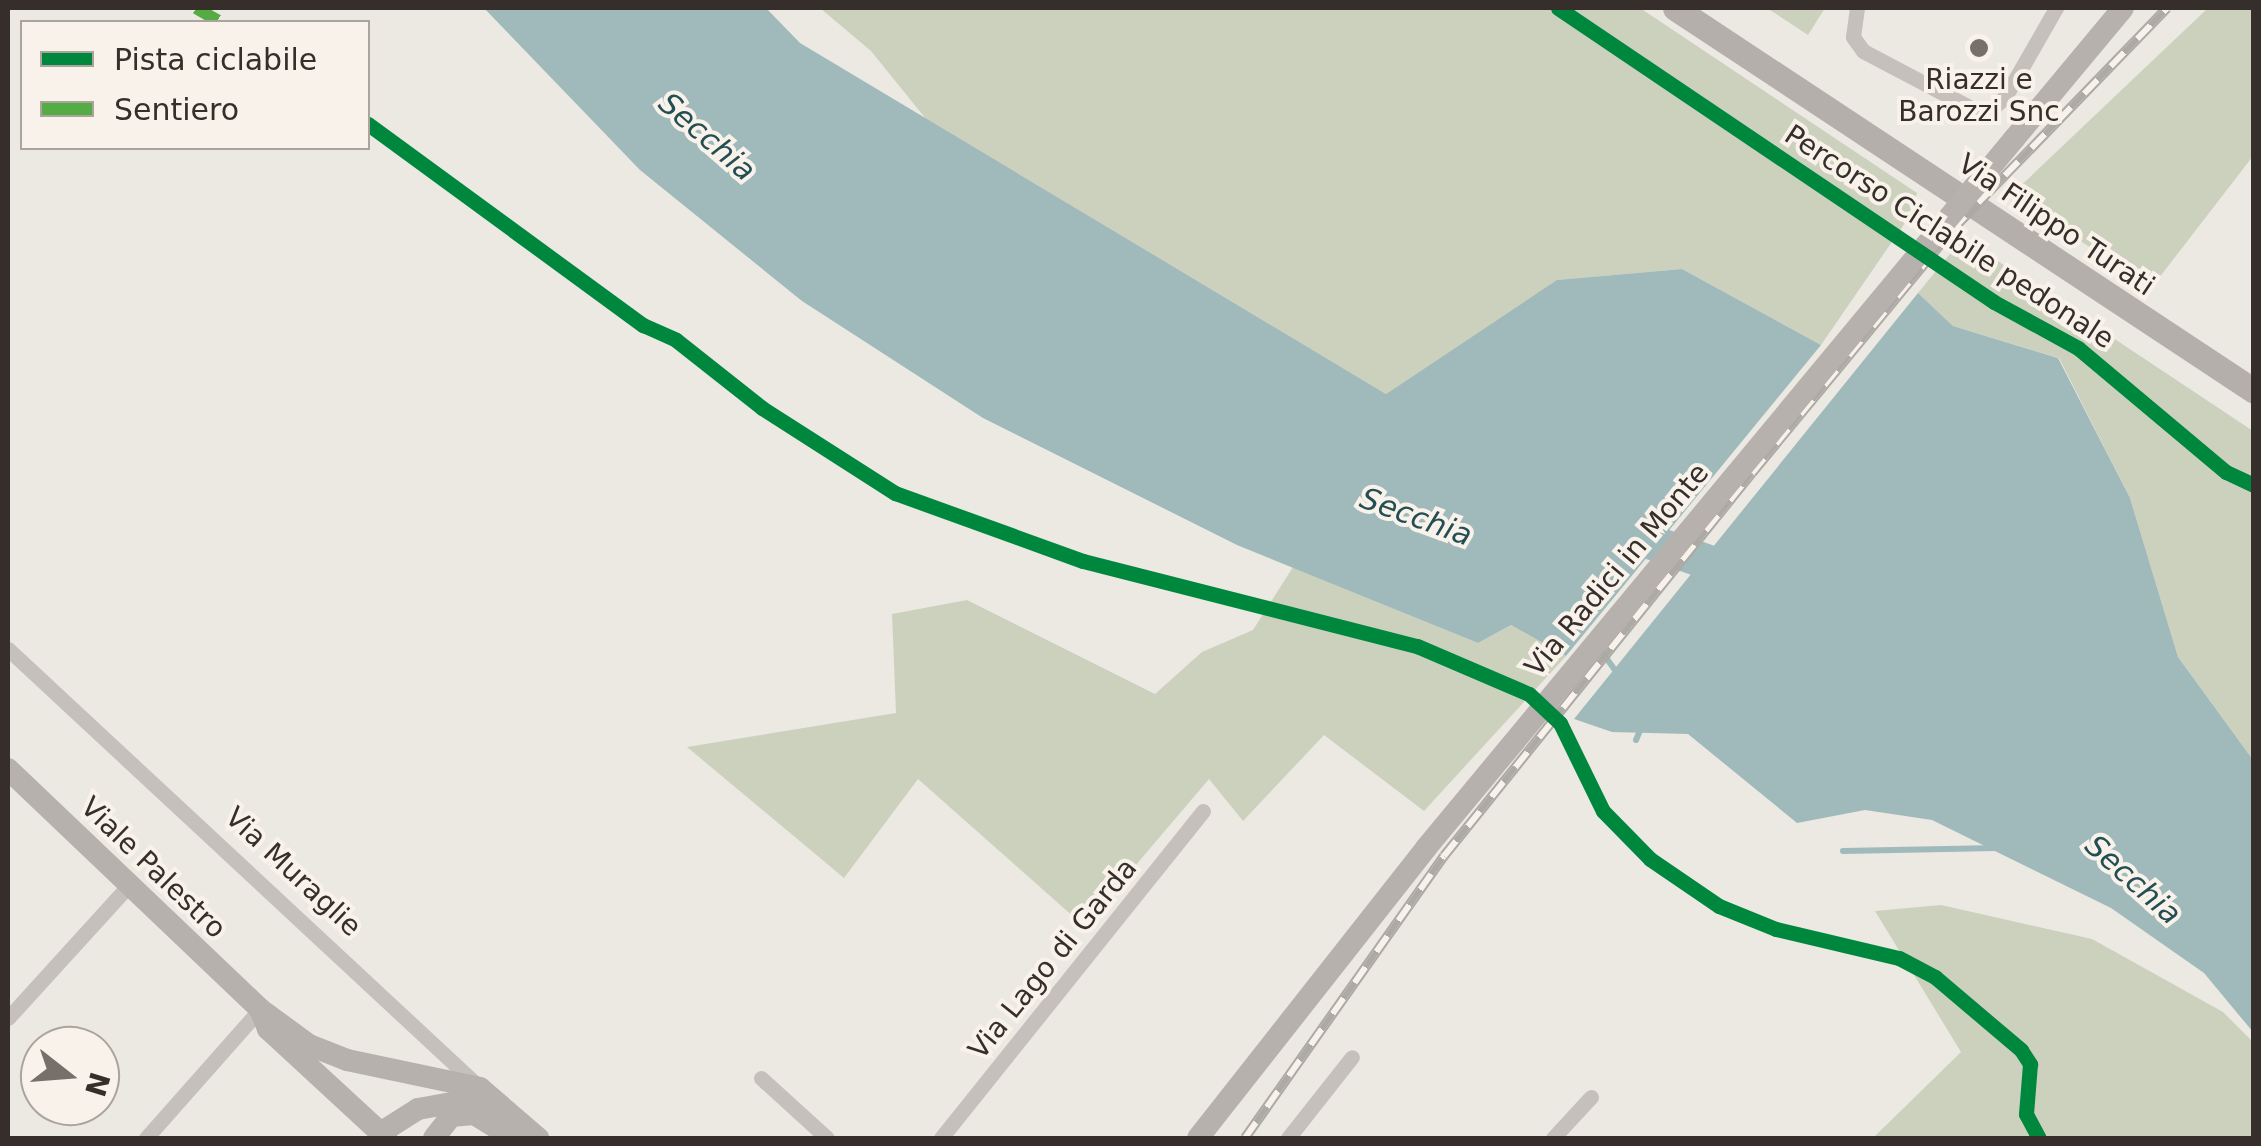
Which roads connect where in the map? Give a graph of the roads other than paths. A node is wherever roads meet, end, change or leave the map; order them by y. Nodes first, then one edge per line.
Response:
1 (1675, 8) edge
2 (1857, 8) edge
3 (2056, 8) edge
4 (2123, 8) edge
5 (2254, 391) edge
6 (8, 648) edge
7 (8, 769) edge
8 (1203, 811) dead end
9 (127, 887) junction
10 (260, 1009) junction
11 (8, 1018) edge
12 (1352, 1057) dead end
13 (761, 1078) dead end
14 (480, 1088) junction
15 (1591, 1097) dead end
16 (381, 1137) edge
17 (146, 1138) edge
18 (434, 1138) edge
19 (513, 1138) edge
20 (525, 1138) edge
21 (538, 1138) edge
22 (828, 1138) edge
23 (941, 1138) edge
24 (1198, 1138) edge
25 (1288, 1138) edge
26 (1552, 1138) edge

1 - 5 main road, Via Filippo Turati
2 - 3 street
4 - 24 street, Via Radici in Monte, bridge
6 - 14 street, Via Muraglie
7 - 9 street, Viale Palestro
8 - 23 street, Via Lago di Garda
9 - 10 street, Viale Palestro
9 - 11 street
10 - 14 street, Viale Palestro
10 - 16 street, Viale Palestro
10 - 17 street
12 - 25 street
13 - 22 street
14 - 21 street, Via Muraglie
15 - 26 street
16 - 20 street
18 - 19 street

